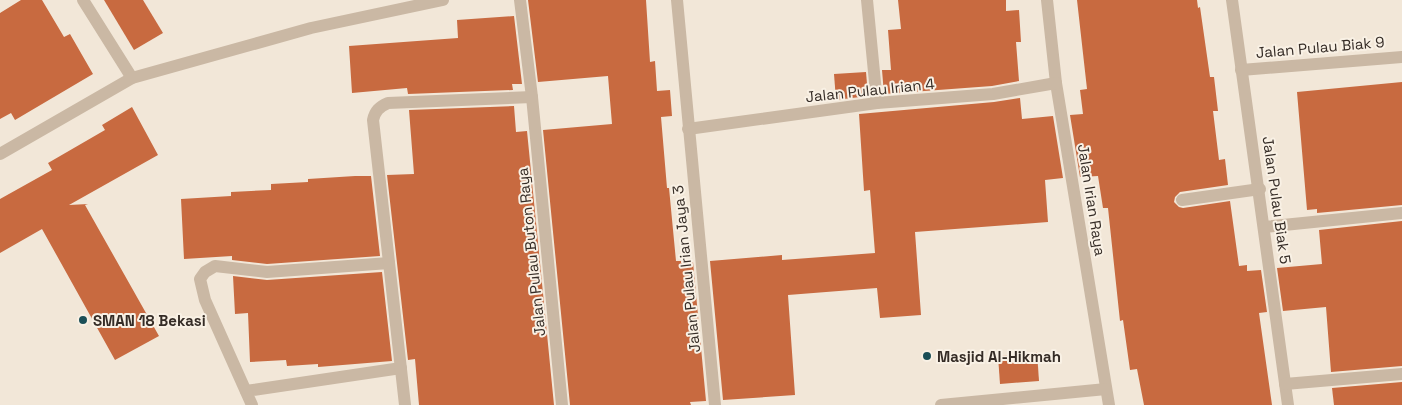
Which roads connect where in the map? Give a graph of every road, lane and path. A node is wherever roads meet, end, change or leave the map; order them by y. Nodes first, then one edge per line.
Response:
1 (83, 0) edge
2 (443, 0) edge
3 (520, 0) edge
4 (677, 0) edge
5 (867, 0) edge
6 (1047, 0) edge
7 (1232, 0) edge
8 (414, 3) edge
9 (1402, 57) edge
10 (1241, 70) junction
11 (132, 78) junction
12 (1056, 83) junction
13 (532, 97) junction
14 (877, 103) junction
15 (688, 129) junction
16 (0, 154) edge
17 (1260, 189) junction
18 (1182, 200) dead end
19 (1402, 213) edge
20 (1264, 227) junction
21 (389, 263) junction
22 (401, 368) junction
23 (1402, 374) edge
24 (1285, 384) junction
25 (1106, 389) junction
26 (246, 391) junction
27 (252, 405) edge
28 (405, 405) edge
29 (562, 405) edge
30 (715, 405) edge
31 (941, 405) edge
32 (1109, 405) edge
33 (1288, 405) edge

1 - 11 street
2 - 8 street
3 - 13 street, Jalan Pulau Buton Raya
4 - 15 street, Jalan Pulau Irian Jaya 3
5 - 14 street
6 - 12 street, Jalan Irian Raya
7 - 10 street, Jalan Pulau Biak 5
8 - 11 street
9 - 10 street, Jalan Pulau Biak 9
10 - 17 street, Jalan Pulau Biak 5
11 - 16 street
12 - 14 street, Jalan Pulau Irian 4
12 - 25 street, Jalan Irian Raya
13 - 21 street
13 - 29 street, Jalan Pulau Buton Raya
14 - 15 street, Jalan Pulau Irian 4
15 - 30 street, Jalan Pulau Irian Jaya 3
17 - 18 street
17 - 20 street, Jalan Pulau Biak 5
19 - 20 street
20 - 24 street, Jalan Pulau Biak 5
21 - 22 street
21 - 26 street
22 - 26 street
22 - 28 street
23 - 24 street
24 - 33 street, Jalan Pulau Biak 5
25 - 31 street
25 - 32 street, Jalan Irian Raya
26 - 27 street

